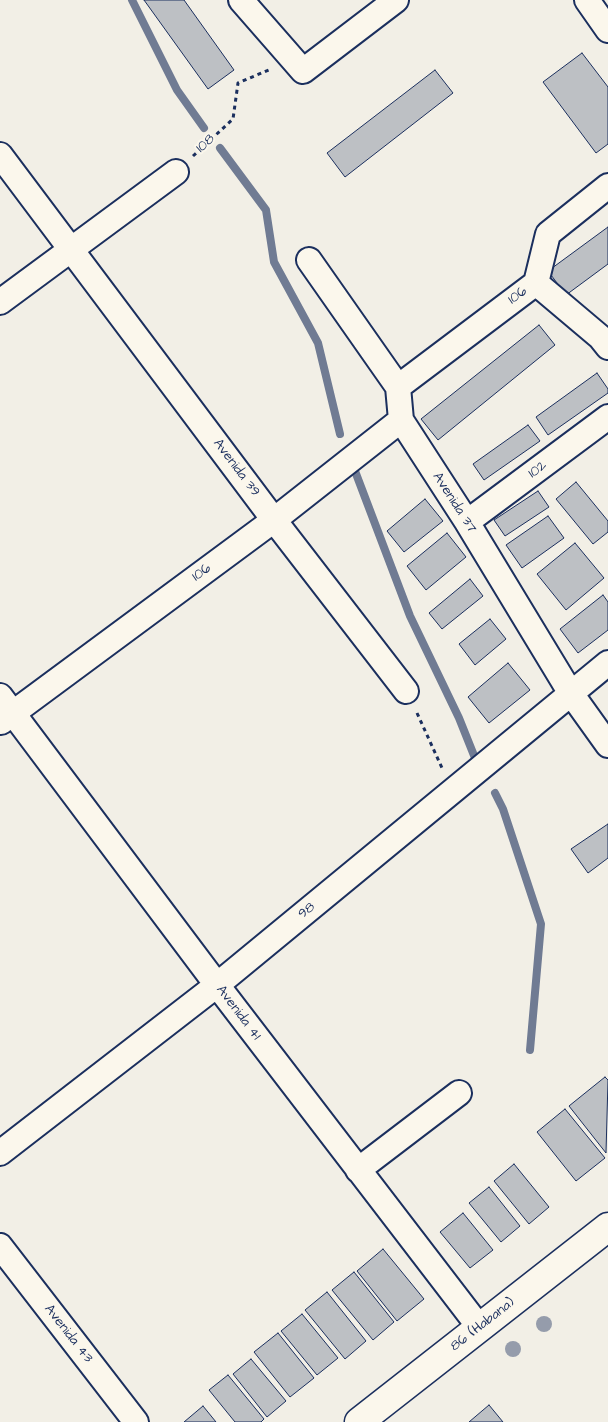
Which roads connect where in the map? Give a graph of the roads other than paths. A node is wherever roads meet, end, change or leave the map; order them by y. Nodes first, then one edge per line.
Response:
1 (241, 0) edge
2 (396, 0) edge
3 (587, 0) edge
4 (608, 30) edge
5 (0, 155) edge
6 (176, 172) road end
7 (608, 186) edge
8 (72, 249) junction
9 (309, 260) dead end
10 (536, 283) junction
11 (0, 302) edge
12 (608, 347) edge
13 (398, 387) junction
14 (608, 417) edge
15 (401, 420) junction
16 (274, 520) junction
17 (467, 522) junction
18 (608, 662) edge
19 (406, 691) road end
20 (570, 692) junction
21 (4, 711) edge
22 (608, 745) edge
23 (217, 985) junction
24 (459, 1093) dead end
25 (0, 1153) edge
26 (358, 1170) junction
27 (608, 1227) edge
28 (0, 1246) edge
29 (480, 1328) junction
30 (136, 1422) edge
31 (359, 1422) edge

1 - 2 street
3 - 4 street
5 - 8 street, Avenida 39
6 - 8 street
7 - 10 street, 106
8 - 11 street
8 - 16 street, Avenida 39
9 - 13 street, Avenida 37
10 - 12 street
10 - 13 street, 106
13 - 15 street, Avenida 37
14 - 17 street, 102
15 - 16 street, 106
15 - 17 street, Avenida 37
16 - 19 street, Avenida 39
16 - 21 street, 106
17 - 20 street, Avenida 37
18 - 20 street, 98
20 - 22 street, Avenida 37
20 - 23 street, 98
21 - 23 street, Avenida 41
23 - 25 street, 98
23 - 26 street, Avenida 41
24 - 26 street
26 - 29 street, Avenida 41
27 - 29 main road, 86 (Habana)
28 - 30 street, Avenida 43
29 - 31 main road, 86 (Habana)

